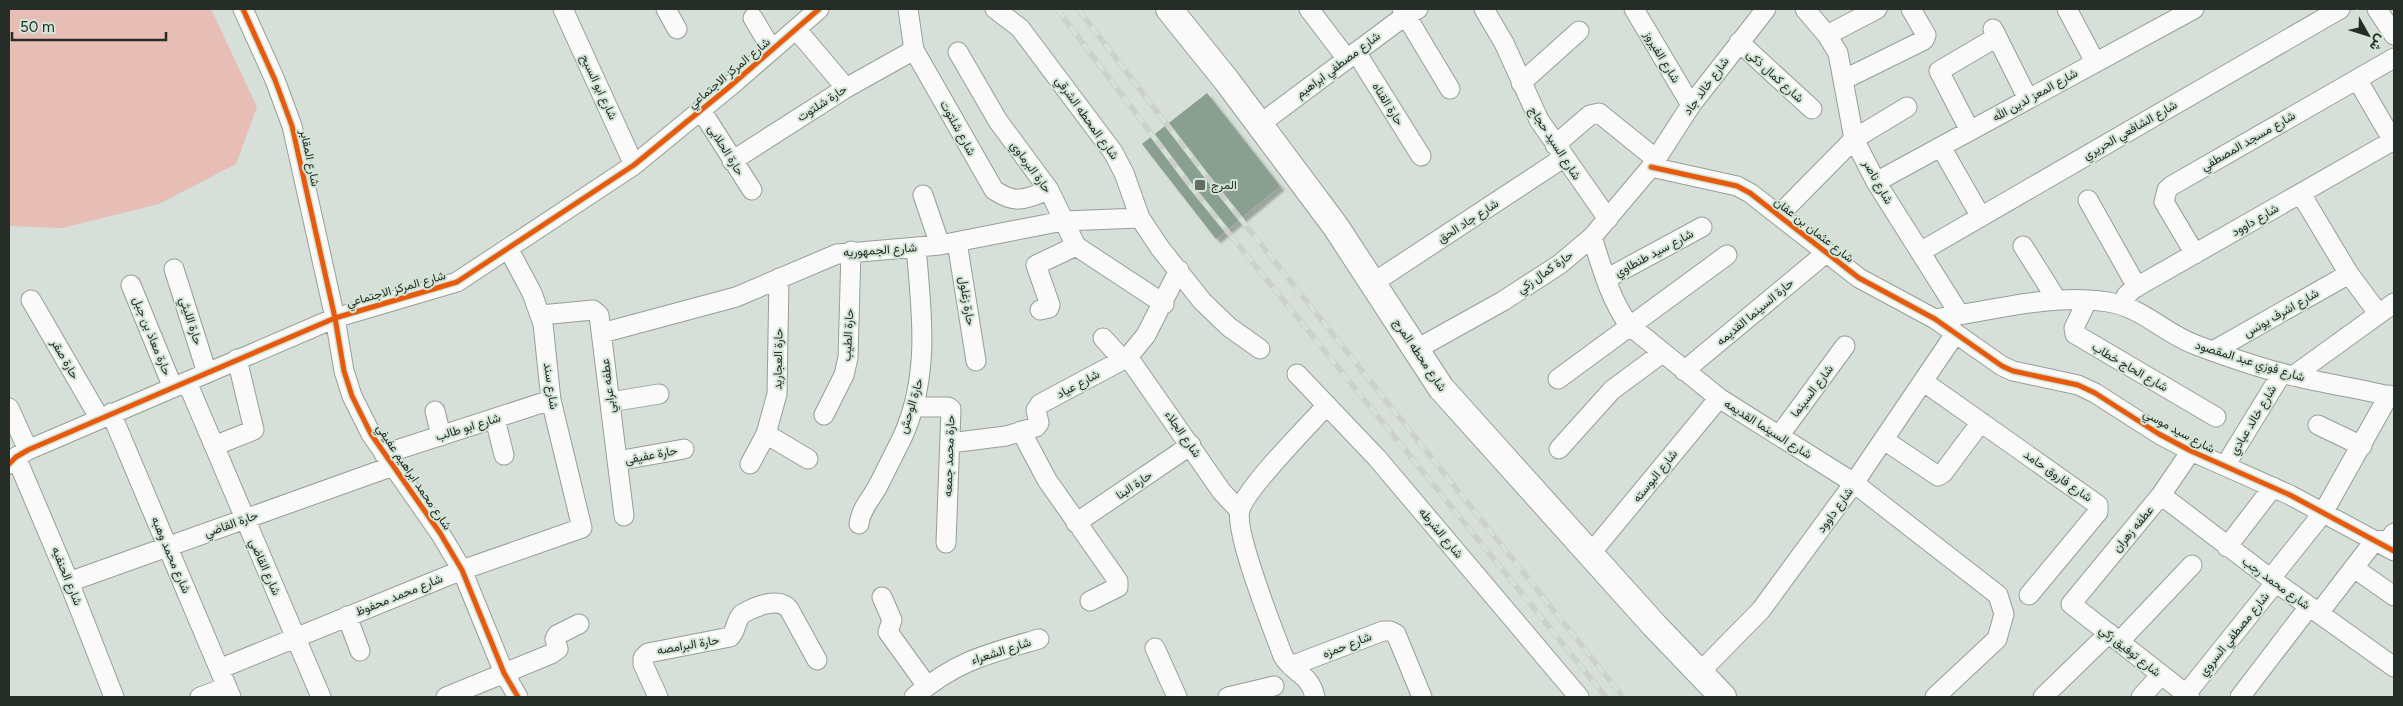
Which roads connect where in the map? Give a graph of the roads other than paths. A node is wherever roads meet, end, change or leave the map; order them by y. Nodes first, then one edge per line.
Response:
1 (243, 9) edge
2 (563, 9) edge
3 (666, 9) edge
4 (819, 9) edge
5 (908, 9) edge
6 (995, 9) edge
7 (1169, 9) edge
8 (1309, 9) edge
9 (1484, 9) edge
10 (1634, 9) edge
11 (1766, 9) edge
12 (1805, 9) edge
13 (1877, 9) edge
14 (1911, 9) edge
15 (2067, 9) edge
16 (2194, 9) edge
17 (2340, 9) edge
18 (2377, 9) edge
19 (1408, 11) edge
20 (2160, 17) edge
21 (753, 18) dead end
22 (796, 28) junction
23 (677, 29) dead end
24 (1579, 31) dead end
25 (1827, 35) junction
26 (2394, 35) edge
27 (1739, 42) junction
28 (772, 50) junction
29 (914, 50) junction
30 (958, 52) dead end
31 (1351, 55) junction
32 (2394, 58) edge
33 (2095, 62) junction
34 (2357, 79) junction
35 (1843, 80) junction
36 (1521, 83) junction
37 (846, 88) junction
38 (1450, 89) dead end
39 (2028, 98) junction
40 (1691, 105) junction
41 (1906, 107) dead end
42 (1812, 109) dead end
43 (701, 110) junction
44 (1260, 124) junction
45 (1970, 131) junction
46 (1854, 139) junction
47 (2394, 141) edge
48 (1941, 147) junction
49 (1559, 152) junction
50 (1421, 156) dead end
51 (732, 161) junction
52 (1654, 163) junction
53 (634, 165) junction
54 (1876, 182) junction
55 (752, 190) dead end
56 (1048, 190) junction
57 (922, 194) dead end
58 (2301, 194) junction
59 (2088, 200) dead end
60 (1779, 215) junction
61 (1980, 217) junction
62 (1140, 218) junction
63 (1608, 219) junction
64 (1063, 221) junction
65 (1702, 227) dead end
66 (1592, 237) junction
67 (948, 243) junction
68 (1076, 246) junction
69 (2023, 246) dead end
70 (916, 248) junction
71 (509, 250) junction
72 (851, 251) junction
73 (1920, 252) junction
74 (1826, 253) junction
75 (2195, 254) junction
76 (1727, 255) dead end
77 (174, 269) dead end
78 (1179, 270) junction
79 (2349, 274) junction
80 (779, 278) junction
81 (1606, 278) junction
82 (1373, 283) junction
83 (131, 285) dead end
84 (2137, 287) junction
85 (31, 300) dead end
86 (2057, 300) junction
87 (2087, 301) junction
88 (2394, 303) edge
89 (1164, 304) junction
90 (2124, 306) junction
91 (1040, 310) dead end
92 (2378, 313) junction
93 (541, 315) junction
94 (1960, 315) junction
95 (335, 318) junction
96 (1935, 318) junction
97 (1630, 325) junction
98 (602, 333) junction
99 (1955, 334) junction
100 (1103, 338) dead end
101 (1846, 346) dead end
102 (1260, 349) dead end
103 (1415, 350) junction
104 (2213, 351) junction
105 (1662, 353) junction
106 (1125, 358) junction
107 (237, 360) junction
108 (976, 361) dead end
109 (1684, 371) junction
110 (207, 373) junction
111 (1297, 374) dead end
112 (2288, 375) junction
113 (1558, 379) dead end
114 (1924, 382) junction
115 (180, 385) junction
116 (659, 394) dead end
117 (2393, 396) edge
118 (1718, 398) junction
119 (551, 400) junction
120 (610, 402) junction
121 (1327, 405) junction
122 (913, 407) junction
123 (9, 408) edge
124 (435, 411) dead end
125 (824, 414) dead end
126 (105, 416) junction
127 (2216, 417) dead end
128 (495, 419) junction
129 (1981, 422) junction
130 (2318, 425) dead end
131 (1021, 431) junction
132 (766, 434) junction
133 (442, 436) junction
134 (1779, 436) junction
135 (1884, 440) junction
136 (950, 443) junction
137 (1191, 445) junction
138 (214, 446) junction
139 (2362, 446) junction
140 (684, 448) dead end
141 (1559, 448) dead end
142 (2192, 451) junction
143 (504, 455) dead end
144 (18, 457) edge
145 (808, 459) dead end
146 (389, 460) junction
147 (617, 461) junction
148 (750, 464) dead end
149 (2225, 466) junction
150 (1854, 483) junction
151 (2273, 487) junction
152 (2161, 495) junction
153 (1240, 511) junction
154 (2323, 513) junction
155 (624, 516) dead end
156 (244, 519) junction
157 (1076, 523) junction
158 (859, 524) dead end
159 (582, 528) joint
160 (2394, 533) edge
161 (2374, 541) junction
162 (946, 543) dead end
163 (167, 547) junction
164 (2227, 547) junction
165 (2394, 551) edge
166 (1592, 553) junction
167 (2192, 565) dead end
168 (2354, 568) junction
169 (462, 570) junction
170 (2270, 579) junction
171 (69, 582) junction
172 (2030, 594) dead end
173 (2394, 596) edge
174 (882, 597) dead end
175 (1090, 600) dead end
176 (2071, 604) joint
177 (2313, 610) junction
178 (347, 616) junction
179 (579, 624) dead end
180 (295, 637) junction
181 (2114, 638) junction
182 (1039, 639) dead end
183 (1155, 648) dead end
184 (360, 652) dead end
185 (816, 660) dead end
186 (1290, 666) junction
187 (2394, 667) edge
188 (219, 669) junction
189 (1699, 672) junction
190 (504, 673) junction
191 (2161, 675) junction
192 (229, 692) edge
193 (921, 692) edge
194 (1272, 692) edge
195 (1573, 695) edge
196 (2188, 696) edge
197 (114, 697) edge
198 (200, 697) edge
199 (321, 697) edge
200 (446, 697) edge
201 (518, 697) edge
202 (658, 697) edge
203 (1177, 697) edge
204 (1228, 697) edge
205 (1315, 697) edge
206 (1422, 697) edge
207 (1723, 697) edge
208 (1935, 697) edge
209 (2043, 697) edge
210 (2140, 697) edge
211 (2240, 697) edge

1 - 95 street, شارع المقابر
2 - 53 street, شارع ابو السبح
3 - 23 street
4 - 22 street, شارع المركز الاجتماعي
5 - 29 street, شارع شلتوت
6 - 62 street, شارع المحطه الشرقي
7 - 44 main road, شارع محطه المرج
8 - 31 street, حارة القناه
9 - 36 street, شارع السيد حجاج
10 - 40 street, شارع الفيروز
11 - 27 street, شارع خالد جاد
12 - 25 street, شارع ناصر
13 - 25 street
14 - 35 street
15 - 33 street
16 - 20 street, شارع المعز لدين الله
17 - 61 street, شارع الشافعي الحريري
18 - 26 street
19 - 31 street, شارع مصطفي ابراهيم
19 - 38 street
20 - 33 street, شارع المعز لدين الله
21 - 28 street
22 - 28 street, شارع المركز الاجتماعي
22 - 37 street
24 - 36 street
25 - 35 street, شارع ناصر
27 - 40 street, شارع خالد جاد
27 - 42 street, شارع كمال ذكى
28 - 43 street, شارع المركز الاجتماعي
29 - 37 street, حارة شلتوت
29 - 56 street, شارع شلتوت
30 - 56 street, حارة البرماوي
31 - 44 street, شارع مصطفي ابراهيم
31 - 50 street, حارة القناه
32 - 34 street, شارع مسجد المصطفي
33 - 39 street, شارع المعز لدين الله
34 - 47 street
34 - 75 street, شارع مسجد المصطفي
35 - 46 street, شارع ناصر
36 - 49 street, شارع السيد حجاج
37 - 51 street, حارة شلتوت
39 - 45 street, شارع المعز لدين الله
39 - 45 street
40 - 52 street, شارع خالد جاد
41 - 46 street
43 - 51 street, حارة الحلابى
43 - 53 street, شارع المركز الاجتماعي
44 - 82 main road, شارع محطه المرج
45 - 48 street, شارع المعز لدين الله
46 - 54 street, شارع ناصر
46 - 60 street
47 - 58 street, شارع داوود
48 - 54 street, شارع المعز لدين الله
48 - 61 street
49 - 52 street, شارع جاد الحق
49 - 63 street, شارع السيد حجاج
49 - 82 street, شارع جاد الحق
51 - 55 street, حارة الحلابى
52 - 60 street, شارع عثمان بن عفان
52 - 63 street, حارة كمال زكي
53 - 71 street, شارع المركز الاجتماعي
54 - 73 street, شارع ناصر
56 - 64 street, حارة البرماوي
57 - 67 street, حارة زغلول
58 - 75 street, شارع داوود
58 - 79 street
59 - 84 street
60 - 74 street, شارع عثمان بن عفان
61 - 73 street, شارع الشافعي الحريري
62 - 64 street, شارع الجمهوريه
62 - 78 street, شارع المحطه الشرقي
63 - 66 street, حارة كمال زكي
64 - 67 street, شارع الجمهوريه
64 - 68 street, حارة البرماوي
65 - 81 street, شارع سيد طنطاوي
66 - 81 street, شارع السينما القديمه
66 - 103 street, حارة كمال زكي
67 - 70 street, شارع الجمهوريه
67 - 108 street, حارة زغلول
68 - 89 street, حارة البرماوي
68 - 91 street
69 - 86 street
70 - 72 street, شارع الجمهوريه
70 - 122 street, حارة الوحش
71 - 93 street, شارع سند
71 - 95 street, شارع المركز الاجتماعي
72 - 80 street, شارع الجمهوريه
72 - 125 street, حارة الطيب
73 - 94 street, شارع ناصر
74 - 96 street, شارع عثمان بن عفان
74 - 109 street, حارة السينما القديمه
75 - 84 street, شارع داوود
76 - 97 street
77 - 110 street, حارة الليثي
78 - 89 street, شارع عياد
78 - 102 street, شارع المحطه الشرقي
79 - 92 street
79 - 104 street, شارع اشرف يونس
80 - 98 street, شارع الجمهوريه
80 - 132 street, حارة العجاريد
81 - 97 street, شارع السينما القديمه
82 - 103 main road, شارع محطه المرج
83 - 115 street, حارة معاذ بن جبل
84 - 90 street, شارع داوود
85 - 126 street, حارة صقر
86 - 87 street, شارع فوزي عبد المقصود
86 - 94 street, شارع فوزي عبد المقصود
87 - 90 street, شارع فوزي عبد المقصود
87 - 127 street, شارع الحاج خطاب
88 - 92 street
89 - 106 street, شارع عياد
90 - 104 street, شارع فوزي عبد المقصود
92 - 112 street
93 - 98 street, عطفه عرابي
93 - 119 street, شارع سند
94 - 96 street, شارع فوزي عبد المقصود
95 - 107 street, شارع المركز الاجتماعي
95 - 146 street, شارع محمد ابراهيم عفيفي
96 - 99 street, شارع عثمان بن عفان
97 - 105 street, شارع السينما القديمه
97 - 113 street
98 - 120 street, عطفه عرابي
99 - 114 street, شارع داوود
99 - 142 street, شارع سيد موسي
100 - 106 street, شارع الجلاء
101 - 134 street, شارع السينما
103 - 166 main road, شارع محطه المرج
104 - 112 street, شارع فوزي عبد المقصود
105 - 109 street, شارع السينما القديمه
105 - 141 street
106 - 131 street, شارع عياد
106 - 137 street, شارع الجلاء
107 - 110 street, شارع المركز الاجتماعي
107 - 138 street
109 - 118 street, شارع السينما القديمه
110 - 115 street, شارع المركز الاجتماعي
111 - 121 street, شارع الشرطه
112 - 117 street, شارع فوزي عبد المقصود
112 - 149 street, شارع خالد عبادي
114 - 129 street, شارع فاروق حامد
114 - 135 street, شارع داوود
115 - 126 street, شارع المركز الاجتماعي
115 - 138 street, شارع القاضي
116 - 120 street
117 - 139 street, شارع مصطفي السروي
118 - 134 street, شارع السينما القديمه
118 - 166 street, شارع البوسته
119 - 128 street, شارع ابو طالب
119 - 159 street, شارع سند
120 - 147 street, عطفه عرابي
121 - 153 street
121 - 195 street, شارع الشرطه
122 - 136 street, حارة محمد جمعه
122 - 158 street, حارة الوحش
123 - 144 street, شارع الحنفيه
124 - 133 street
126 - 144 street, شارع المركز الاجتماعي
126 - 163 street, شارع محمد وهبه
128 - 133 street, شارع ابو طالب
128 - 143 street
129 - 135 street
129 - 172 street, شارع فاروق حامد
130 - 139 street
131 - 136 street, شارع عياد
131 - 157 street
132 - 145 street
132 - 148 street, حارة العجاريد
133 - 146 street, شارع ابو طالب
134 - 150 street, شارع السينما القديمه
135 - 150 street, شارع داوود
136 - 162 street, حارة محمد جمعه
137 - 153 street, شارع الجلاء
137 - 157 street, حارة البنا
138 - 156 street, شارع القاضي
139 - 154 street, شارع مصطفي السروي
140 - 147 street, حارة عفيفى
142 - 149 street, شارع سيد موسي
142 - 152 street, عطفه زهران
144 - 171 street, شارع الحنفيه
146 - 156 street, حارة القاضي
146 - 169 street, شارع محمد ابراهيم عفيفي
147 - 155 street, عطفه عرابي
149 - 151 street, شارع سيد موسي
150 - 189 street, شارع داوود
150 - 208 street, شارع السينما القديمه
151 - 154 street, شارع سيد موسي
151 - 164 street
152 - 164 street, شارع محمد رجب
152 - 176 street, عطفه زهران
153 - 186 street
154 - 161 street, شارع سيد موسي
154 - 170 street, شارع مصطفي السروي
156 - 163 street, حارة القاضي
156 - 180 street, شارع القاضي
157 - 175 street
159 - 169 street, شارع محمد محفوظ
160 - 161 street
161 - 165 street, شارع سيد موسي
161 - 168 street
163 - 171 street, حارة القاضي
163 - 188 street, شارع محمد وهبه
164 - 170 street, شارع محمد رجب
166 - 189 main road, شارع محطه المرج
167 - 181 street
168 - 173 street
168 - 177 street
169 - 178 street, شارع محمد محفوظ
169 - 190 street, شارع محمد ابراهيم عفيفي
170 - 177 street, شارع محمد رجب
170 - 196 street, شارع مصطفي السروي
171 - 197 street, شارع الحنفيه
174 - 193 street
176 - 181 street, شارع توفيق زكي
177 - 187 street, شارع محمد رجب
177 - 211 street
178 - 180 street, شارع محمد محفوظ
178 - 184 street
179 - 190 street
180 - 188 street, شارع محمد محفوظ
180 - 199 street, شارع القاضي
181 - 191 street, شارع توفيق زكي
181 - 209 street
182 - 193 street, شارع الشعراء
183 - 203 street
185 - 202 street, حارة البرامصه
186 - 194 street
186 - 205 street
186 - 206 street, شارع حمزه
188 - 192 street, شارع محمد وهبه
189 - 207 main road, شارع محطه المرج
190 - 200 street
190 - 201 street, شارع محمد ابراهيم عفيفي
191 - 196 street, شارع توفيق زكي
191 - 210 street
192 - 198 street
194 - 204 street

